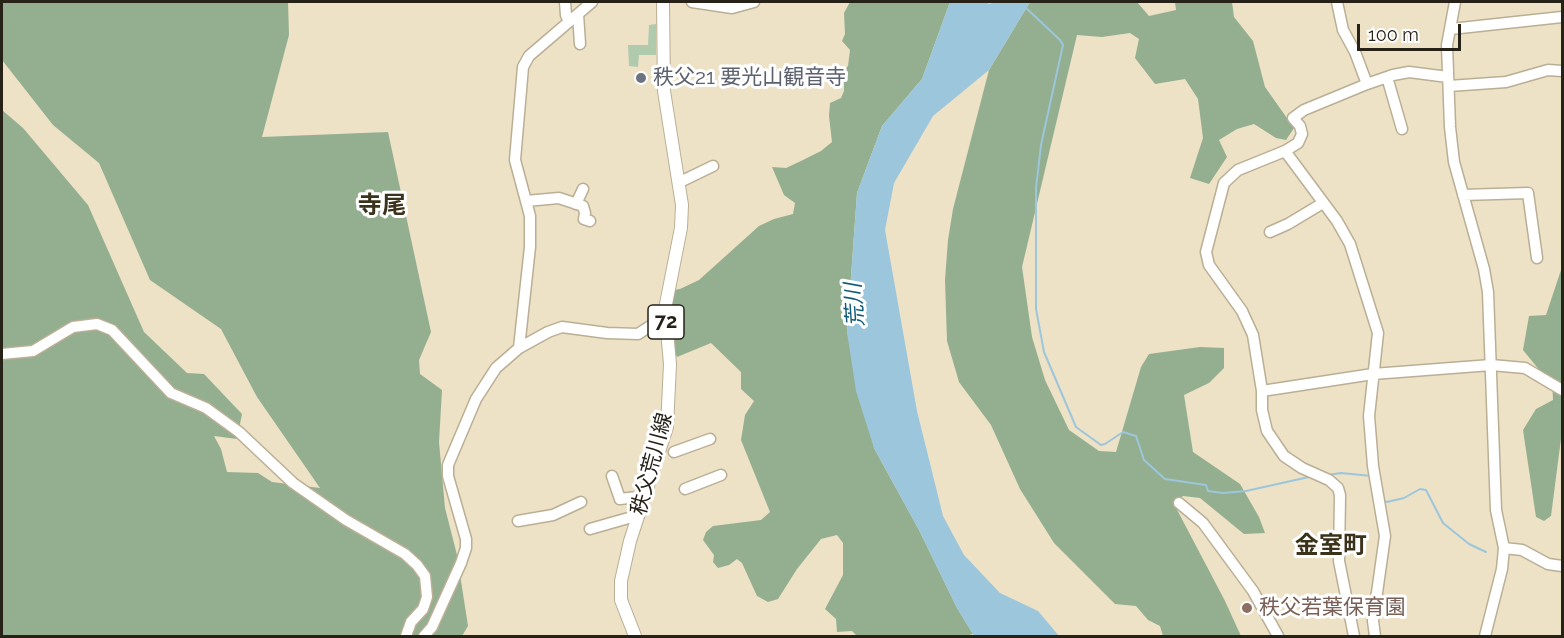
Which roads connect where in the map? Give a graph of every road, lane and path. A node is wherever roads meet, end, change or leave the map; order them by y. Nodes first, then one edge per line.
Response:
1 (565, 2) edge
2 (592, 2) edge
3 (663, 2) edge
4 (692, 2) edge
5 (754, 2) edge
6 (1337, 2) edge
7 (1455, 2) edge
8 (578, 14) junction
9 (1563, 17) edge
10 (568, 22) junction
11 (1451, 28) junction
12 (580, 44) dead end
13 (1563, 72) edge
14 (1387, 77) junction
15 (1448, 82) junction
16 (1366, 84) junction
17 (1401, 129) dead end
18 (1285, 151) junction
19 (713, 166) dead end
20 (680, 182) junction
21 (584, 189) dead end
22 (1463, 195) junction
23 (526, 201) junction
24 (1323, 203) junction
25 (576, 204) junction
26 (590, 221) dead end
27 (1270, 232) dead end
28 (1537, 258) dead end
29 (665, 309) junction
30 (519, 348) junction
31 (2, 354) edge
32 (1491, 365) junction
33 (1373, 374) junction
34 (1262, 390) junction
35 (1563, 390) edge
36 (710, 439) dead end
37 (674, 452) dead end
38 (721, 475) dead end
39 (612, 476) dead end
40 (685, 489) dead end
41 (645, 496) junction
42 (581, 502) dead end
43 (1179, 503) dead end
44 (639, 515) junction
45 (518, 521) dead end
46 (590, 529) dead end
47 (1504, 548) junction
48 (1563, 566) edge
49 (406, 636) edge
50 (424, 636) edge
51 (635, 636) edge
52 (1278, 636) edge
53 (1354, 636) edge
54 (1375, 636) edge
55 (1485, 636) edge

1 - 10 street
2 - 8 street
3 - 20 main road, 秩父荒川線 / 72
4 - 5 street
6 - 16 street
7 - 11 street
8 - 10 street
8 - 12 street
9 - 11 street
10 - 23 street
11 - 15 street
13 - 15 street
14 - 15 street
14 - 16 street
14 - 17 street
15 - 22 street
16 - 18 street
18 - 24 street
18 - 34 street
19 - 20 street
20 - 29 main road, 秩父荒川線 / 72
21 - 25 street
22 - 28 street
22 - 32 street
23 - 25 street
23 - 30 street
24 - 27 street
24 - 33 street
25 - 26 street
29 - 30 street
29 - 41 main road, 秩父荒川線 / 72
30 - 50 street
31 - 49 street
32 - 33 street
32 - 35 street
32 - 47 street
33 - 34 street
33 - 54 street
34 - 53 street
36 - 37 street
38 - 40 street
39 - 41 street
41 - 44 main road, 秩父荒川線 / 72
42 - 45 street
43 - 52 street
44 - 46 street
44 - 51 main road, 秩父荒川線 / 72
47 - 48 street
47 - 55 street

